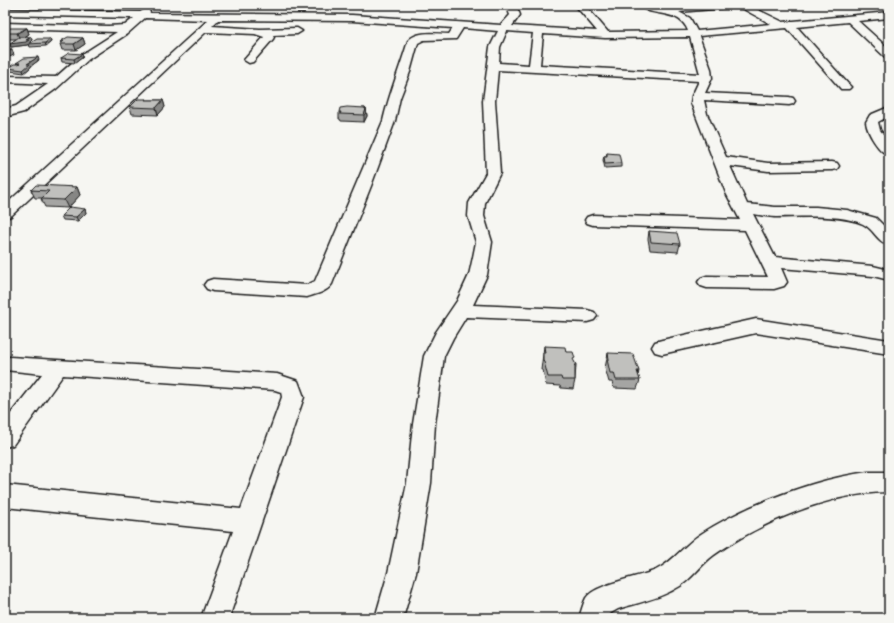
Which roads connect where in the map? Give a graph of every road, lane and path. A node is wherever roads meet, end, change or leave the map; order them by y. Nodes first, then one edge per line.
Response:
1 (153, 5) edge
2 (511, 5) edge
3 (580, 5) edge
4 (643, 5) edge
5 (724, 5) edge
6 (741, 5) edge
7 (878, 5) edge
8 (662, 10) junction
9 (5, 12) edge
10 (888, 15) edge
11 (142, 16) junction
12 (216, 17) junction
13 (852, 20) junction
14 (460, 24) junction
15 (5, 26) edge
16 (786, 26) junction
17 (128, 28) junction
18 (504, 28) junction
19 (203, 29) junction
20 (297, 31) dead end
21 (538, 31) junction
22 (261, 32) junction
23 (693, 34) junction
24 (605, 35) junction
25 (889, 55) edge
26 (249, 60) dead end
27 (493, 66) junction
28 (534, 68) junction
29 (706, 78) junction
30 (5, 80) edge
31 (59, 81) junction
32 (845, 87) dead end
33 (698, 96) junction
34 (789, 100) dead end
35 (889, 111) edge
36 (5, 113) edge
37 (889, 152) edge
38 (720, 160) junction
39 (832, 166) dead end
40 (742, 208) junction
41 (5, 213) edge
42 (594, 220) dead end
43 (750, 225) junction
44 (889, 240) edge
45 (771, 262) junction
46 (889, 275) edge
47 (707, 282) dead end
48 (213, 285) dead end
49 (461, 311) junction
50 (587, 316) dead end
51 (662, 347) dead end
52 (889, 347) edge
53 (10, 364) dead end
54 (58, 367) junction
55 (5, 438) edge
56 (889, 482) edge
57 (5, 496) edge
58 (250, 521) junction
59 (215, 618) edge
60 (389, 618) edge
61 (593, 618) edge

1 - 11 street
2 - 18 street
3 - 24 street
4 - 8 street
5 - 8 street
6 - 16 street
7 - 10 street
8 - 23 street
9 - 11 street
10 - 13 street
11 - 12 street
11 - 17 street
12 - 14 street
12 - 19 street
13 - 16 street
13 - 25 street
14 - 18 street
14 - 48 street
15 - 17 street
16 - 23 street
16 - 32 street
17 - 31 street
18 - 21 street
18 - 27 street
19 - 22 street
19 - 41 street
20 - 22 street
21 - 24 street
21 - 28 street
22 - 26 street
23 - 24 street
23 - 29 street
27 - 28 street
27 - 49 street
28 - 29 street
29 - 33 street
30 - 31 street
31 - 36 street
33 - 34 street
33 - 38 street
35 - 37 street
38 - 39 street
38 - 40 street
40 - 43 street
40 - 44 street
42 - 43 street
43 - 45 street
45 - 46 street
45 - 47 street
49 - 50 street
49 - 60 street
51 - 52 street
53 - 54 street
54 - 55 street
54 - 58 street
56 - 61 street
57 - 58 street
58 - 59 street

